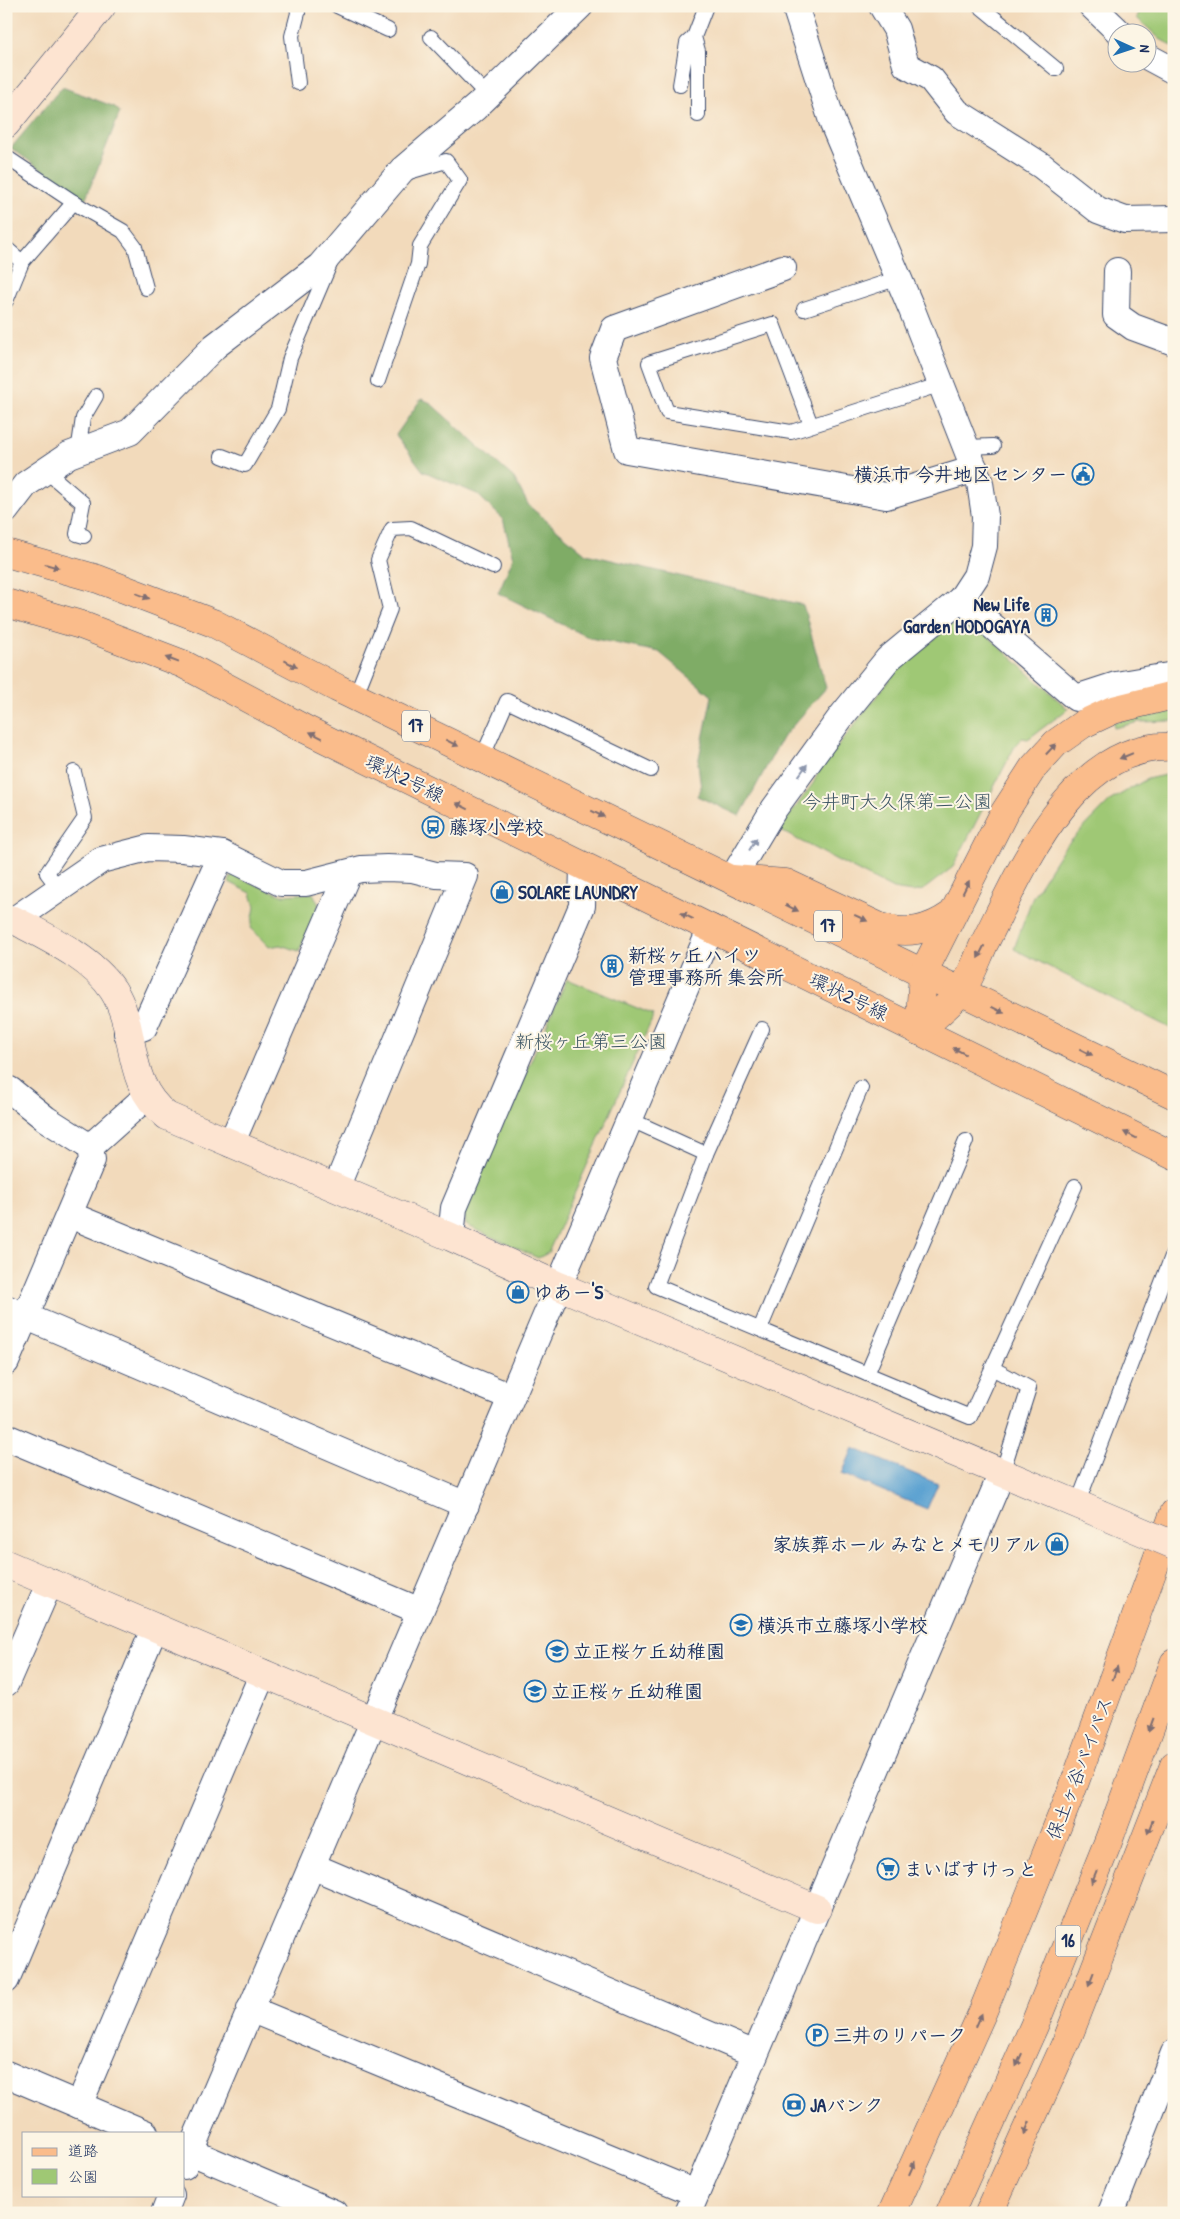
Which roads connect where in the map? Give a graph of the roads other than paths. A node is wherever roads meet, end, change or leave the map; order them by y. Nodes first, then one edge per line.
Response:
1 (297, 6) edge
2 (337, 6) edge
3 (580, 6) edge
4 (706, 6) edge
5 (795, 6) edge
6 (882, 6) edge
7 (980, 6) edge
8 (1092, 6) edge
9 (99, 8) edge
10 (1109, 22) edge
11 (388, 30) dead end
12 (694, 36) junction
13 (431, 38) dead end
14 (1158, 62) edge
15 (1056, 69) dead end
16 (1174, 71) edge
17 (298, 83) dead end
18 (680, 85) dead end
19 (488, 96) junction
20 (698, 114) dead end
21 (6, 124) edge
22 (6, 157) edge
23 (396, 177) junction
24 (74, 202) junction
25 (1174, 219) edge
26 (337, 246) junction
27 (6, 248) edge
28 (22, 262) junction
29 (784, 268) dead end
30 (1117, 271) dead end
31 (899, 278) junction
32 (146, 288) dead end
33 (6, 301) edge
34 (804, 308) dead end
35 (1174, 342) edge
36 (378, 381) dead end
37 (942, 384) junction
38 (96, 396) dead end
39 (811, 426) junction
40 (993, 446) dead end
41 (78, 452) junction
42 (222, 456) dead end
43 (971, 458) junction
44 (46, 471) junction
45 (6, 510) edge
46 (84, 536) dead end
47 (6, 553) edge
48 (493, 567) dead end
49 (961, 599) junction
50 (6, 603) edge
51 (1174, 675) edge
52 (1174, 695) edge
53 (355, 696) junction
54 (1174, 747) edge
55 (482, 758) junction
56 (651, 770) dead end
57 (74, 772) dead end
58 (222, 854) junction
59 (583, 866) junction
60 (348, 872) junction
61 (732, 879) junction
62 (59, 890) junction
63 (951, 916) junction
64 (10, 920) edge
65 (711, 928) junction
66 (923, 973) junction
67 (961, 992) junction
68 (762, 1029) dead end
69 (919, 1031) junction
70 (127, 1033) junction
71 (861, 1088) dead end
72 (6, 1091) edge
73 (1174, 1095) edge
74 (147, 1096) junction
75 (629, 1119) junction
76 (966, 1141) dead end
77 (231, 1144) junction
78 (90, 1147) junction
79 (706, 1154) junction
80 (1174, 1156) edge
81 (1075, 1186) dead end
82 (336, 1188) junction
83 (70, 1215) junction
84 (451, 1237) junction
85 (1174, 1251) edge
86 (559, 1286) junction
87 (16, 1312) edge
88 (760, 1329) junction
89 (6, 1362) edge
90 (992, 1368) junction
91 (867, 1374) junction
92 (511, 1397) junction
93 (6, 1437) edge
94 (1002, 1473) junction
95 (466, 1505) junction
96 (1087, 1509) junction
97 (1174, 1513) edge
98 (1174, 1545) edge
99 (6, 1564) edge
100 (50, 1582) junction
101 (420, 1610) junction
102 (155, 1627) junction
103 (1174, 1663) edge
104 (263, 1674) junction
105 (6, 1683) edge
106 (374, 1720) junction
107 (1174, 1765) edge
108 (312, 1866) junction
109 (817, 1908) junction
110 (6, 1980) edge
111 (250, 2010) junction
112 (755, 2054) junction
113 (1173, 2056) edge
114 (6, 2074) edge
115 (79, 2105) junction
116 (143, 2132) edge
117 (186, 2156) edge
118 (171, 2196) edge
119 (692, 2203) edge
120 (164, 2213) edge
121 (334, 2213) edge
122 (892, 2213) edge
123 (950, 2213) edge
124 (989, 2213) edge
125 (1111, 2213) edge

1 - 17 lane
2 - 11 lane
3 - 19 street
4 - 12 lane
5 - 31 street
6 - 25 street
7 - 15 lane
8 - 10 street
9 - 21 street
12 - 18 lane
12 - 20 lane
13 - 19 lane
14 - 16 street
19 - 23 street
22 - 24 lane
23 - 26 street
23 - 36 lane
24 - 28 lane
24 - 32 lane
26 - 41 street
26 - 42 lane
27 - 28 lane
28 - 33 lane
29 - 43 street
30 - 35 street
31 - 34 lane
31 - 37 street
37 - 39 lane
37 - 43 street
38 - 41 lane
39 - 39 lane
40 - 43 lane
41 - 44 street
43 - 49 street
44 - 45 street
44 - 46 lane
47 -> 53 main road, 17
48 - 53 lane
49 - 51 street
61 -> 49 street
59 -> 50 main road, 環状2号線
63 -> 52 main road
53 -> 55 main road, 17
54 -> 67 main road
55 - 56 lane
55 -> 61 main road, 17
57 - 62 lane
58 - 60 street
58 - 62 street
58 - 70 street
65 -> 59 main road, 環状2号線
59 - 84 street
60 - 77 street
60 - 82 street
61 -> 63 main road
61 -> 66 main road, 17
62 - 64 street
63 - 66 main road
64 - 70 street
65 - 69 main road, 環状2号線
65 - 75 street
66 - 67 main road, 17
66 - 69 main road
67 - 69 main road
67 -> 73 main road, 17
68 - 79 lane
80 -> 69 main road, 環状2号線
70 - 74 street
71 - 88 lane
72 - 78 street
74 - 77 street
74 - 78 street
75 - 79 lane
75 - 86 street
76 - 91 lane
77 - 82 street
78 - 83 street
79 - 88 lane
81 - 90 lane
82 - 84 street
83 - 87 street
83 - 92 street
84 - 86 street
85 - 96 lane
86 - 92 street
86 - 94 street
87 - 89 street
87 - 95 street
88 - 91 lane
90 - 91 lane
90 - 94 lane
92 - 95 street
93 - 101 street
94 - 96 street
94 - 109 street
95 - 101 street
96 - 98 street, bridge
122 -> 97 main road, 保土ヶ谷バイパス
99 - 100 street
100 - 102 street
100 - 105 street
101 - 106 street
102 - 104 street
102 - 110 street
103 -> 123 main road, 16
104 - 106 street
104 - 115 street
106 - 108 street
106 - 109 street
107 -> 124 main road
108 - 111 street
108 - 112 street
109 - 112 street
111 - 117 street
111 - 119 street
112 - 119 street
113 - 125 street
114 - 115 street
115 - 116 street
117 - 121 street
118 - 120 street

